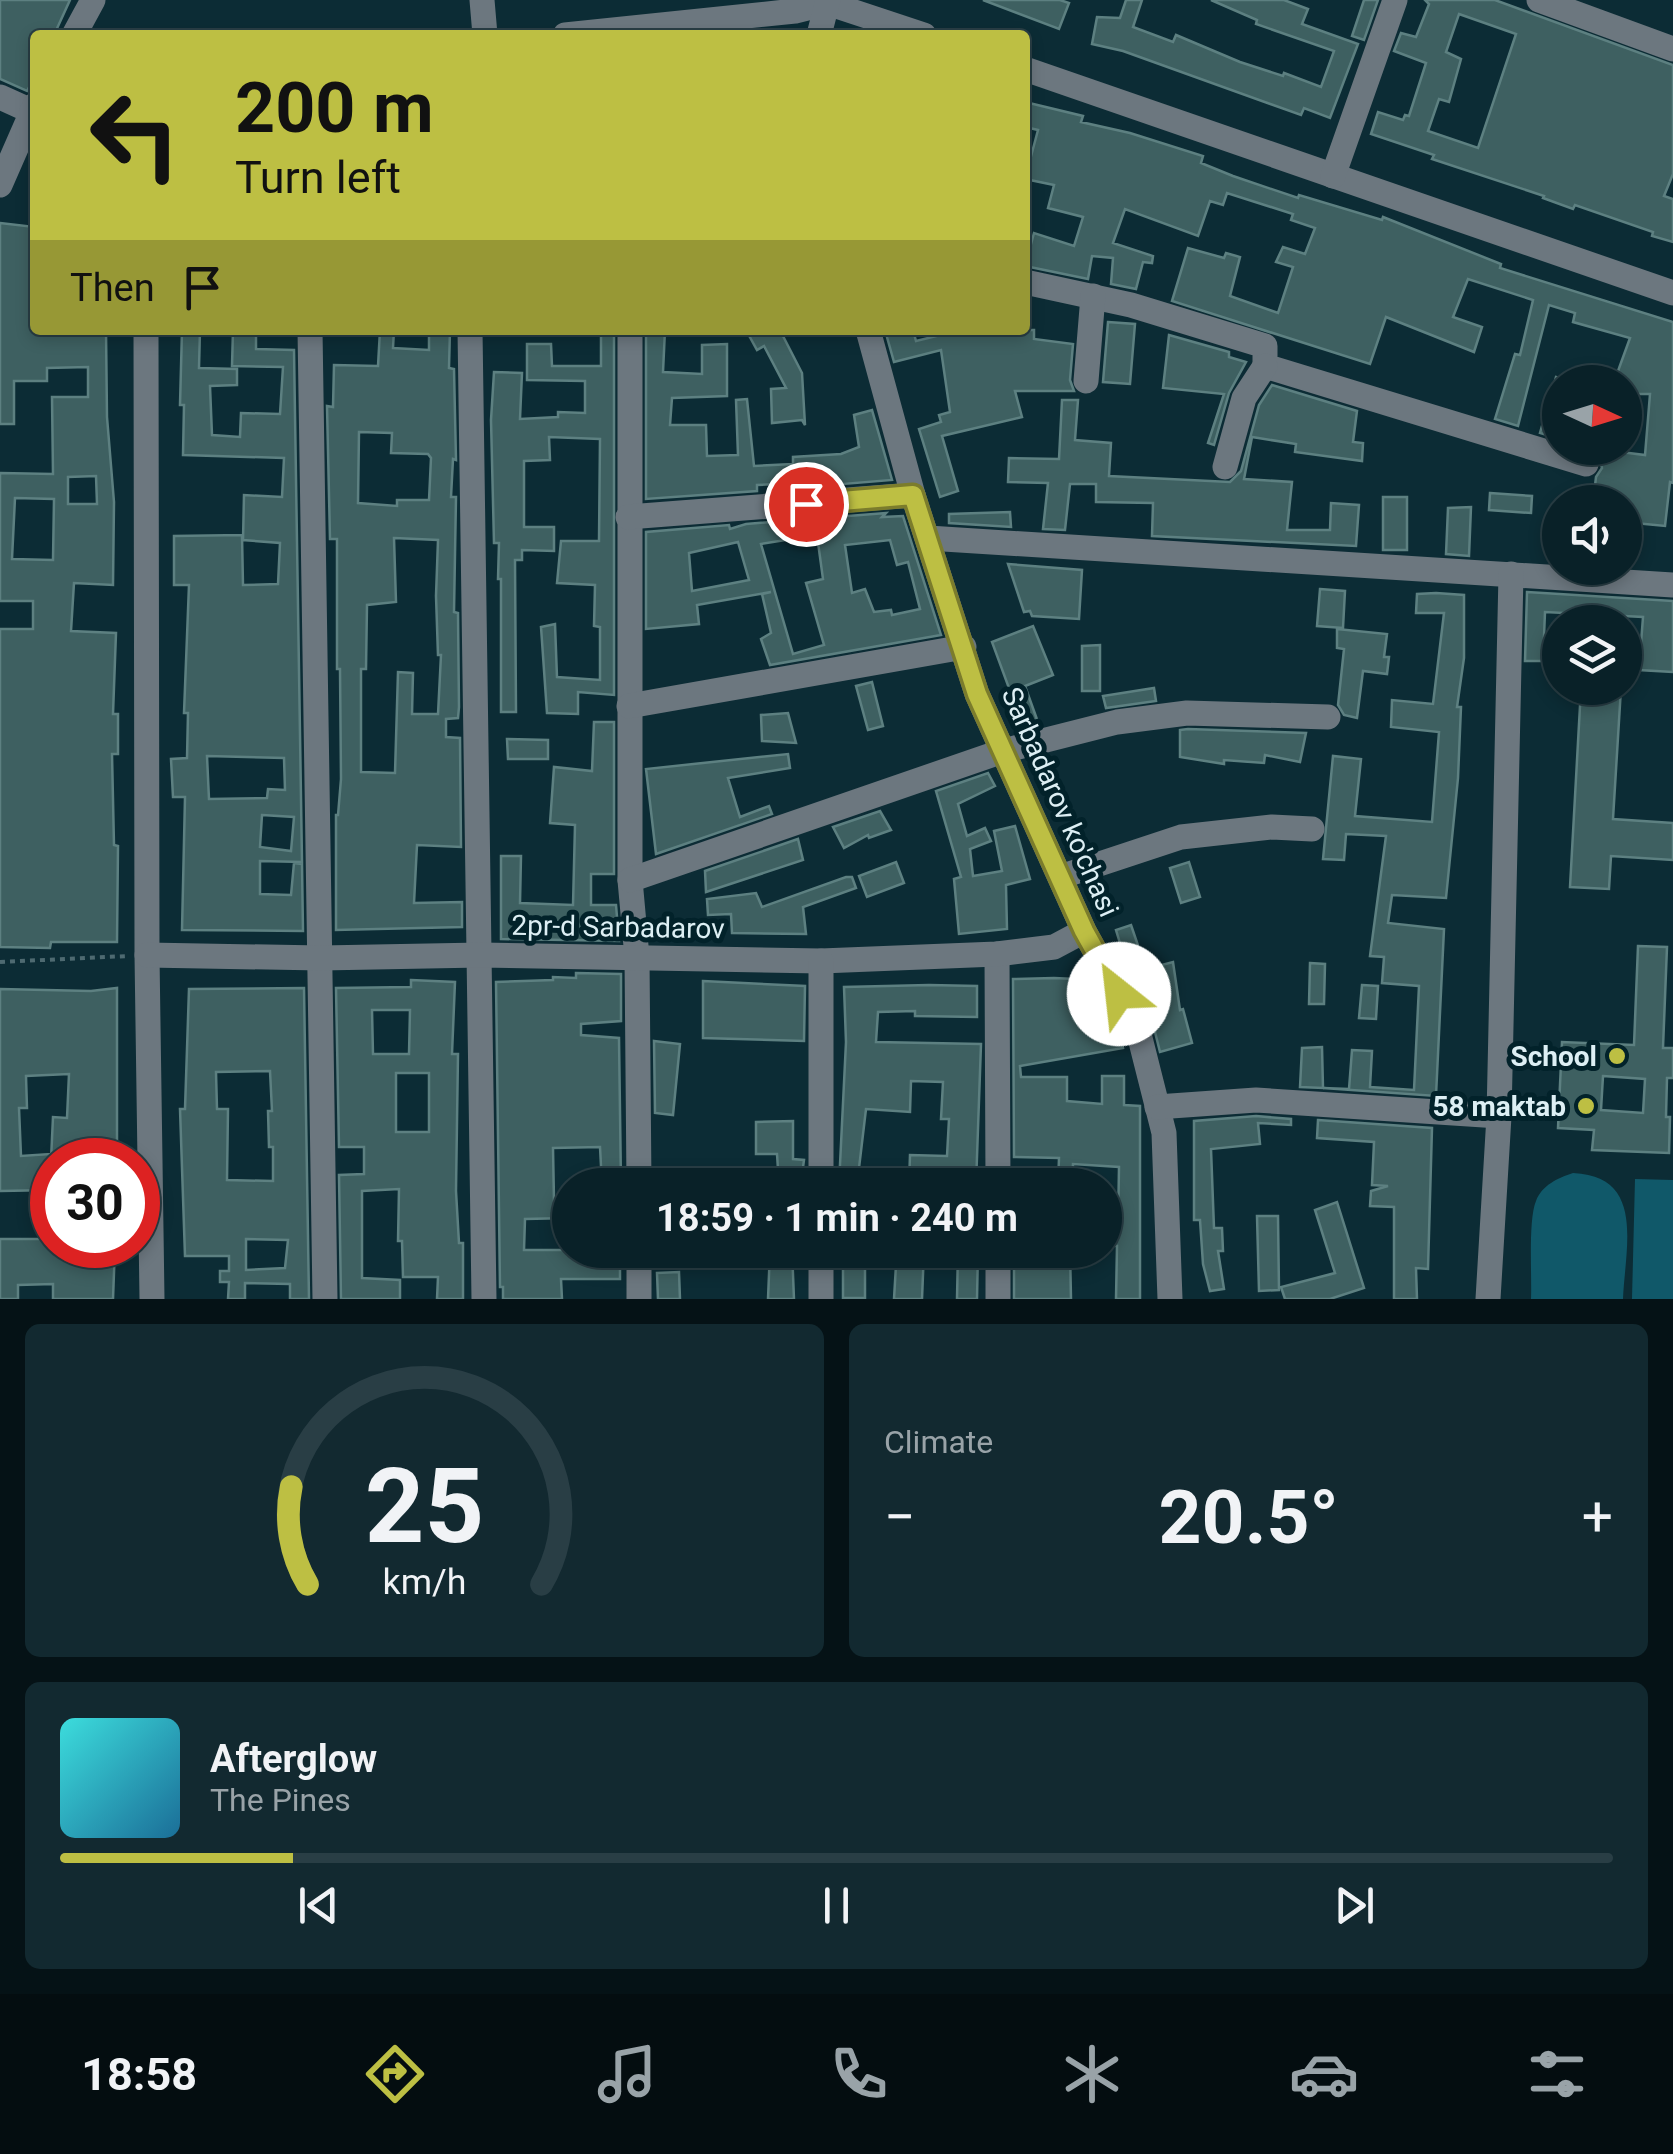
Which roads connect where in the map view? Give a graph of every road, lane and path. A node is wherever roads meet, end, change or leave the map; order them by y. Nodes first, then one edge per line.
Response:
1 (93, 0) edge
2 (482, 0) edge
3 (1395, 0) edge
4 (1540, 0) edge
5 (828, 2) edge
6 (77, 30) edge
7 (485, 30) edge
8 (613, 30) edge
9 (820, 30) edge
10 (909, 30) edge
11 (1673, 49) edge
12 (1030, 71) edge
13 (0, 97) edge
14 (30, 107) edge
15 (30, 115) edge
16 (1333, 176) junction
17 (0, 186) edge
18 (1030, 283) edge
19 (1673, 294) edge
20 (1093, 296) junction
21 (146, 335) edge
22 (310, 335) edge
23 (470, 335) edge
24 (630, 335) edge
25 (869, 335) edge
26 (1265, 366) junction
27 (1086, 381) dead end
28 (1542, 451) edge
29 (1225, 467) dead end
30 (913, 495) junction
31 (628, 517) junction
32 (928, 538) junction
33 (1511, 574) junction
34 (1673, 585) edge
35 (964, 647) junction
36 (629, 706) junction
37 (1328, 718) dead end
38 (1003, 751) junction
39 (1312, 829) dead end
40 (1060, 876) junction
41 (630, 880) junction
42 (1084, 931) junction
43 (147, 954) junction
44 (997, 954) junction
45 (481, 955) junction
46 (637, 957) junction
47 (321, 958) junction
48 (821, 960) junction
49 (0, 962) edge
50 (1158, 1107) junction
51 (1499, 1116) junction
52 (638, 1168) edge
53 (821, 1168) edge
54 (998, 1168) edge
55 (639, 1268) edge
56 (822, 1268) edge
57 (998, 1268) edge
58 (152, 1299) edge
59 (325, 1299) edge
60 (484, 1299) edge
61 (640, 1299) edge
62 (822, 1299) edge
63 (998, 1299) edge
64 (1170, 1299) edge
65 (1488, 1299) edge

1 - 6 street
2 - 7 street
3 - 16 street
4 - 11 street
5 - 8 street
5 - 9 street
5 - 10 street
12 - 16 street
13 - 14 street
15 - 17 street
16 - 19 street
18 - 20 street
20 - 26 street
20 - 27 street
21 - 43 street
22 - 47 street
23 - 45 street
24 - 31 street
25 - 30 street, Sarbadarov ko'chasi
26 - 28 street
26 - 29 street
30 - 31 street
30 - 32 street, Sarbadarov ko'chasi
31 - 36 street
32 - 33 street
32 - 35 street, Sarbadarov ko'chasi
33 - 34 street
33 - 51 street
35 - 36 street
35 - 38 street, Sarbadarov ko'chasi
36 - 41 street
37 - 38 street
38 - 40 street, Sarbadarov ko'chasi
38 - 41 street
39 - 40 street
40 - 42 street, Sarbadarov ko'chasi
41 - 46 street
42 - 44 street, 2pr-d Sarbadarov
42 - 50 street, Sarbadarov ko'chasi
43 - 47 street, 2pr-d Sarbadarov
43 - 49 path
43 - 58 street
44 - 48 street, 2pr-d Sarbadarov
44 - 54 street
45 - 46 street, 2pr-d Sarbadarov
45 - 47 street, 2pr-d Sarbadarov
45 - 60 street
46 - 48 street, 2pr-d Sarbadarov
46 - 52 street
47 - 59 street
48 - 53 street
50 - 51 street
50 - 64 street, Sarbadarov ko'chasi
51 - 65 street
55 - 61 street
56 - 62 street
57 - 63 street

